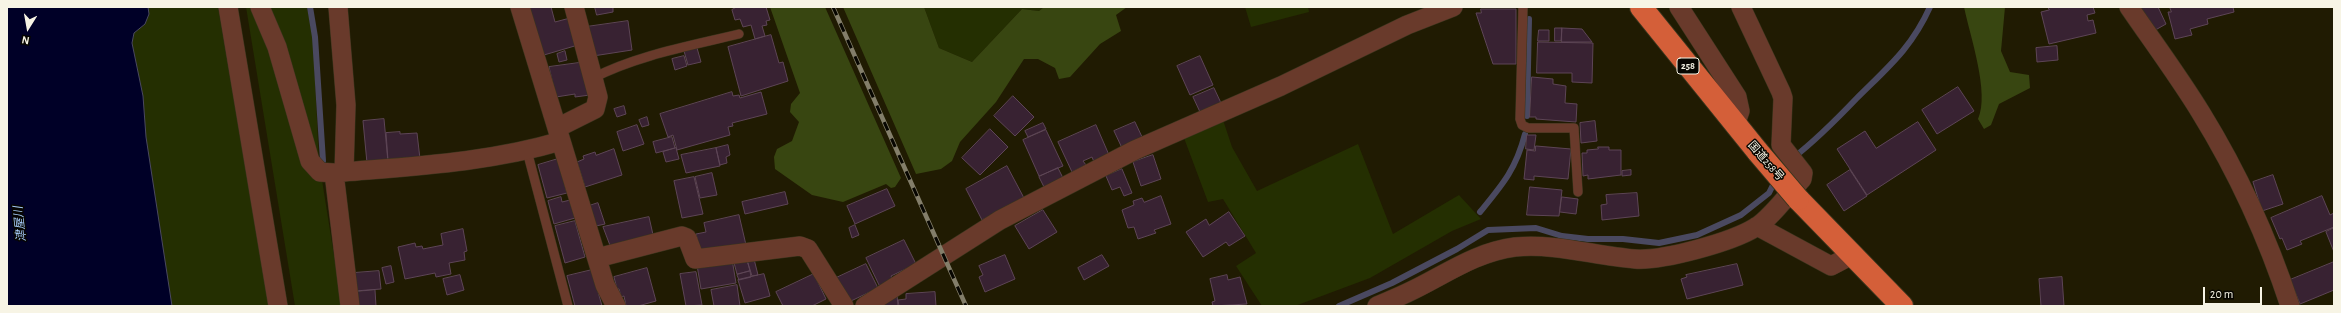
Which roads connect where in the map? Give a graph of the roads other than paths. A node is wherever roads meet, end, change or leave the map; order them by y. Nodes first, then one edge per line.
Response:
1 (228, 7) edge
2 (260, 7) edge
3 (338, 7) edge
4 (520, 7) edge
5 (574, 7) edge
6 (1454, 7) edge
7 (1523, 7) edge
8 (1641, 7) edge
9 (1679, 7) edge
10 (1741, 7) edge
11 (2129, 7) edge
12 (739, 34) dead end
13 (592, 78) junction
14 (1735, 125) junction
15 (559, 134) junction
16 (527, 151) junction
17 (339, 172) junction
18 (1578, 192) dead end
19 (1757, 226) junction
20 (1852, 254) junction
21 (597, 258) junction
22 (1383, 305) edge
23 (278, 306) edge
24 (350, 306) edge
25 (568, 306) edge
26 (616, 306) edge
27 (844, 306) edge
28 (865, 306) edge
29 (1902, 306) edge
30 (2290, 306) edge

1 - 23 street
2 - 17 street
3 - 17 street
4 - 15 street
5 - 13 street
6 - 28 street
7 - 18 lane
8 - 14 highway, 国道258号 / 258
9 - 14 street
10 - 19 street
11 - 30 street
12 - 13 lane
13 - 15 street
14 - 20 highway, 国道258号 / 258, bridge
15 - 16 street
15 - 21 street
16 - 17 street
16 - 25 lane
17 - 24 street
19 - 20 street
19 - 22 street
20 - 29 highway, 国道258号 / 258
21 - 26 street
21 - 27 street

